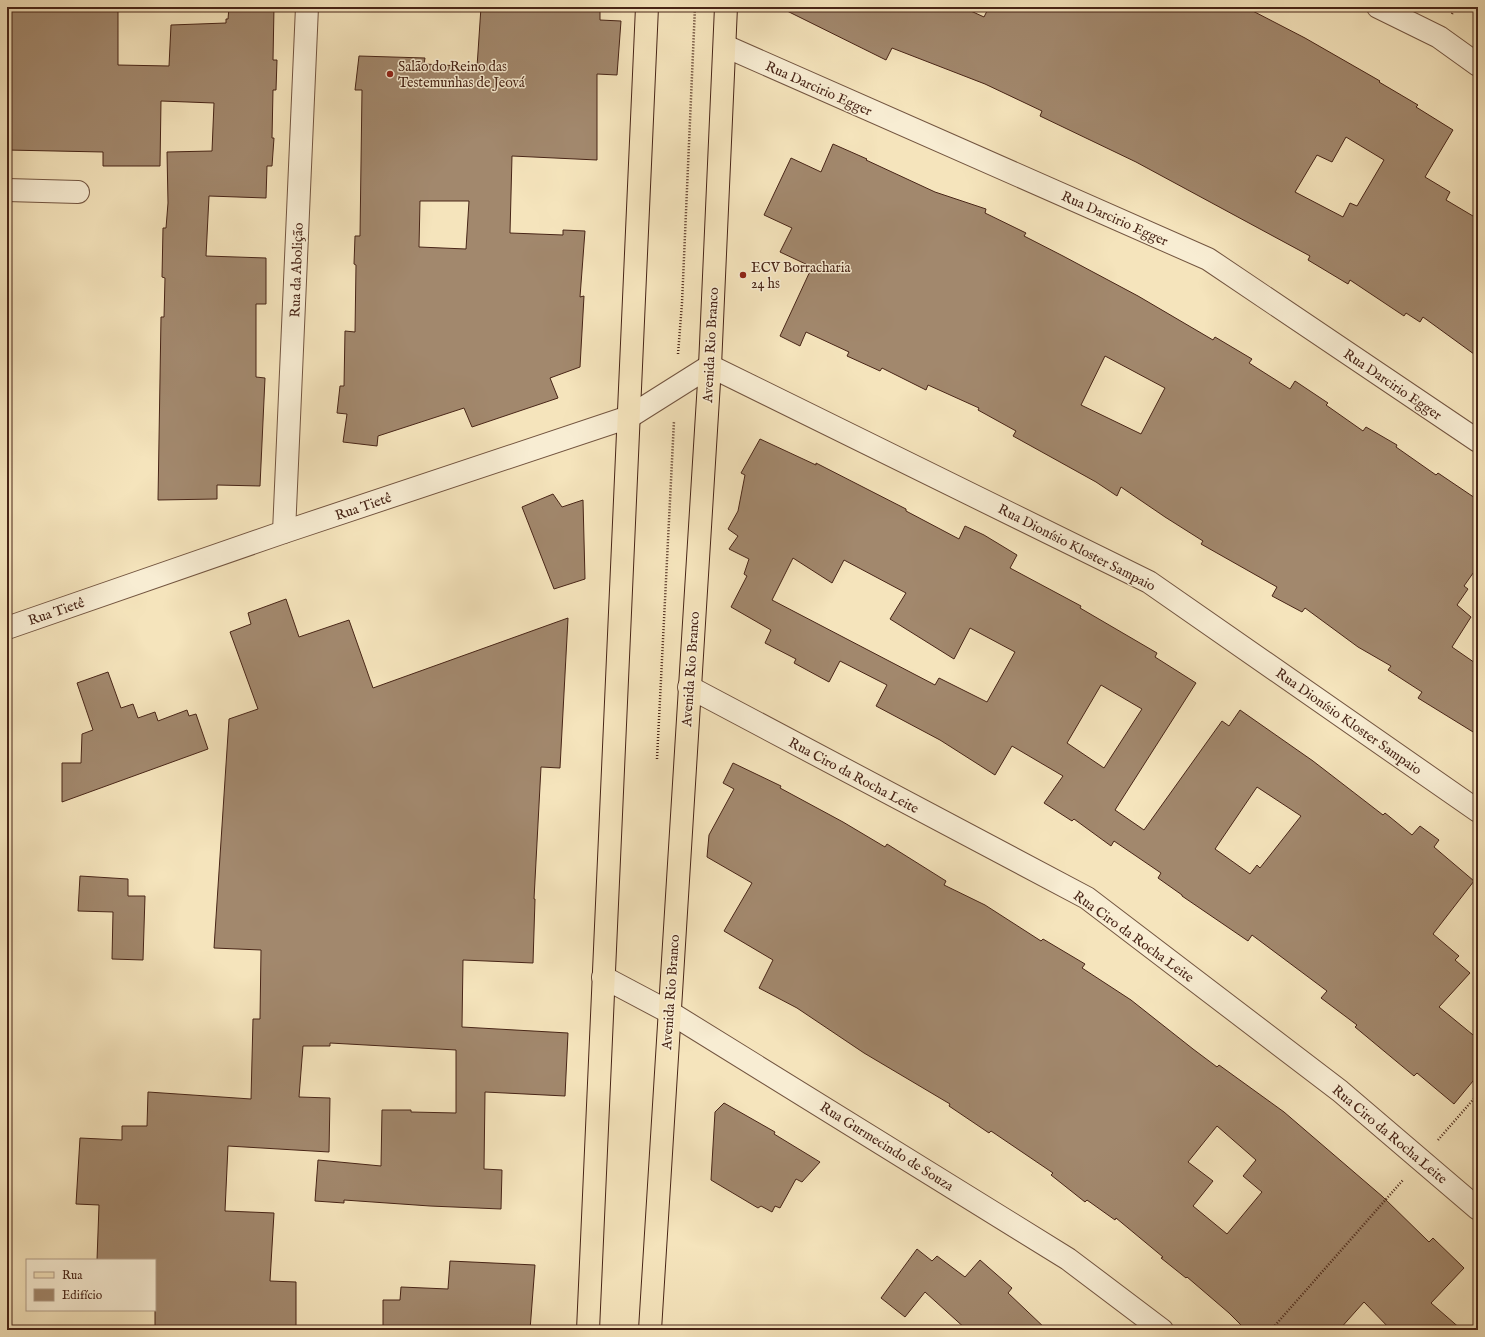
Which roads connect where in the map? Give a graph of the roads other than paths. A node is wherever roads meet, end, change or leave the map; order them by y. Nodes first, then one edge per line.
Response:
1 (307, 7) edge
2 (647, 7) edge
3 (726, 7) edge
4 (1378, 7) edge
5 (725, 46) junction
6 (1478, 65) edge
7 (7, 190) edge
8 (78, 192) dead end
9 (710, 366) junction
10 (629, 416) junction
11 (1478, 441) edge
12 (284, 532) junction
13 (7, 628) edge
14 (7, 633) edge
15 (689, 687) junction
16 (1478, 811) edge
17 (603, 977) junction
18 (669, 1012) junction
19 (1478, 1209) edge
20 (588, 1330) edge
21 (650, 1330) edge
22 (1162, 1330) edge

1 - 12 street, Rua da Abolição
2 - 10 main road
3 - 5 main road, Avenida Rio Branco
4 - 6 street
5 - 9 main road, Avenida Rio Branco
5 - 11 street, Rua Darcirio Egger
7 - 8 street
9 - 10 street, Rua Tietê
9 - 15 main road, Avenida Rio Branco
9 - 16 street, Rua Dionísio Kloster Sampaio
10 - 12 street, Rua Tietê
10 - 17 main road
12 - 13 street, Rua Tietê
13 - 14 street
15 - 18 main road, Avenida Rio Branco
15 - 19 street, Rua Ciro da Rocha Leite
17 - 18 street, Rua Gurmecindo de Souza
17 - 20 main road
18 - 21 main road, Avenida Rio Branco
18 - 22 street, Rua Gurmecindo de Souza

